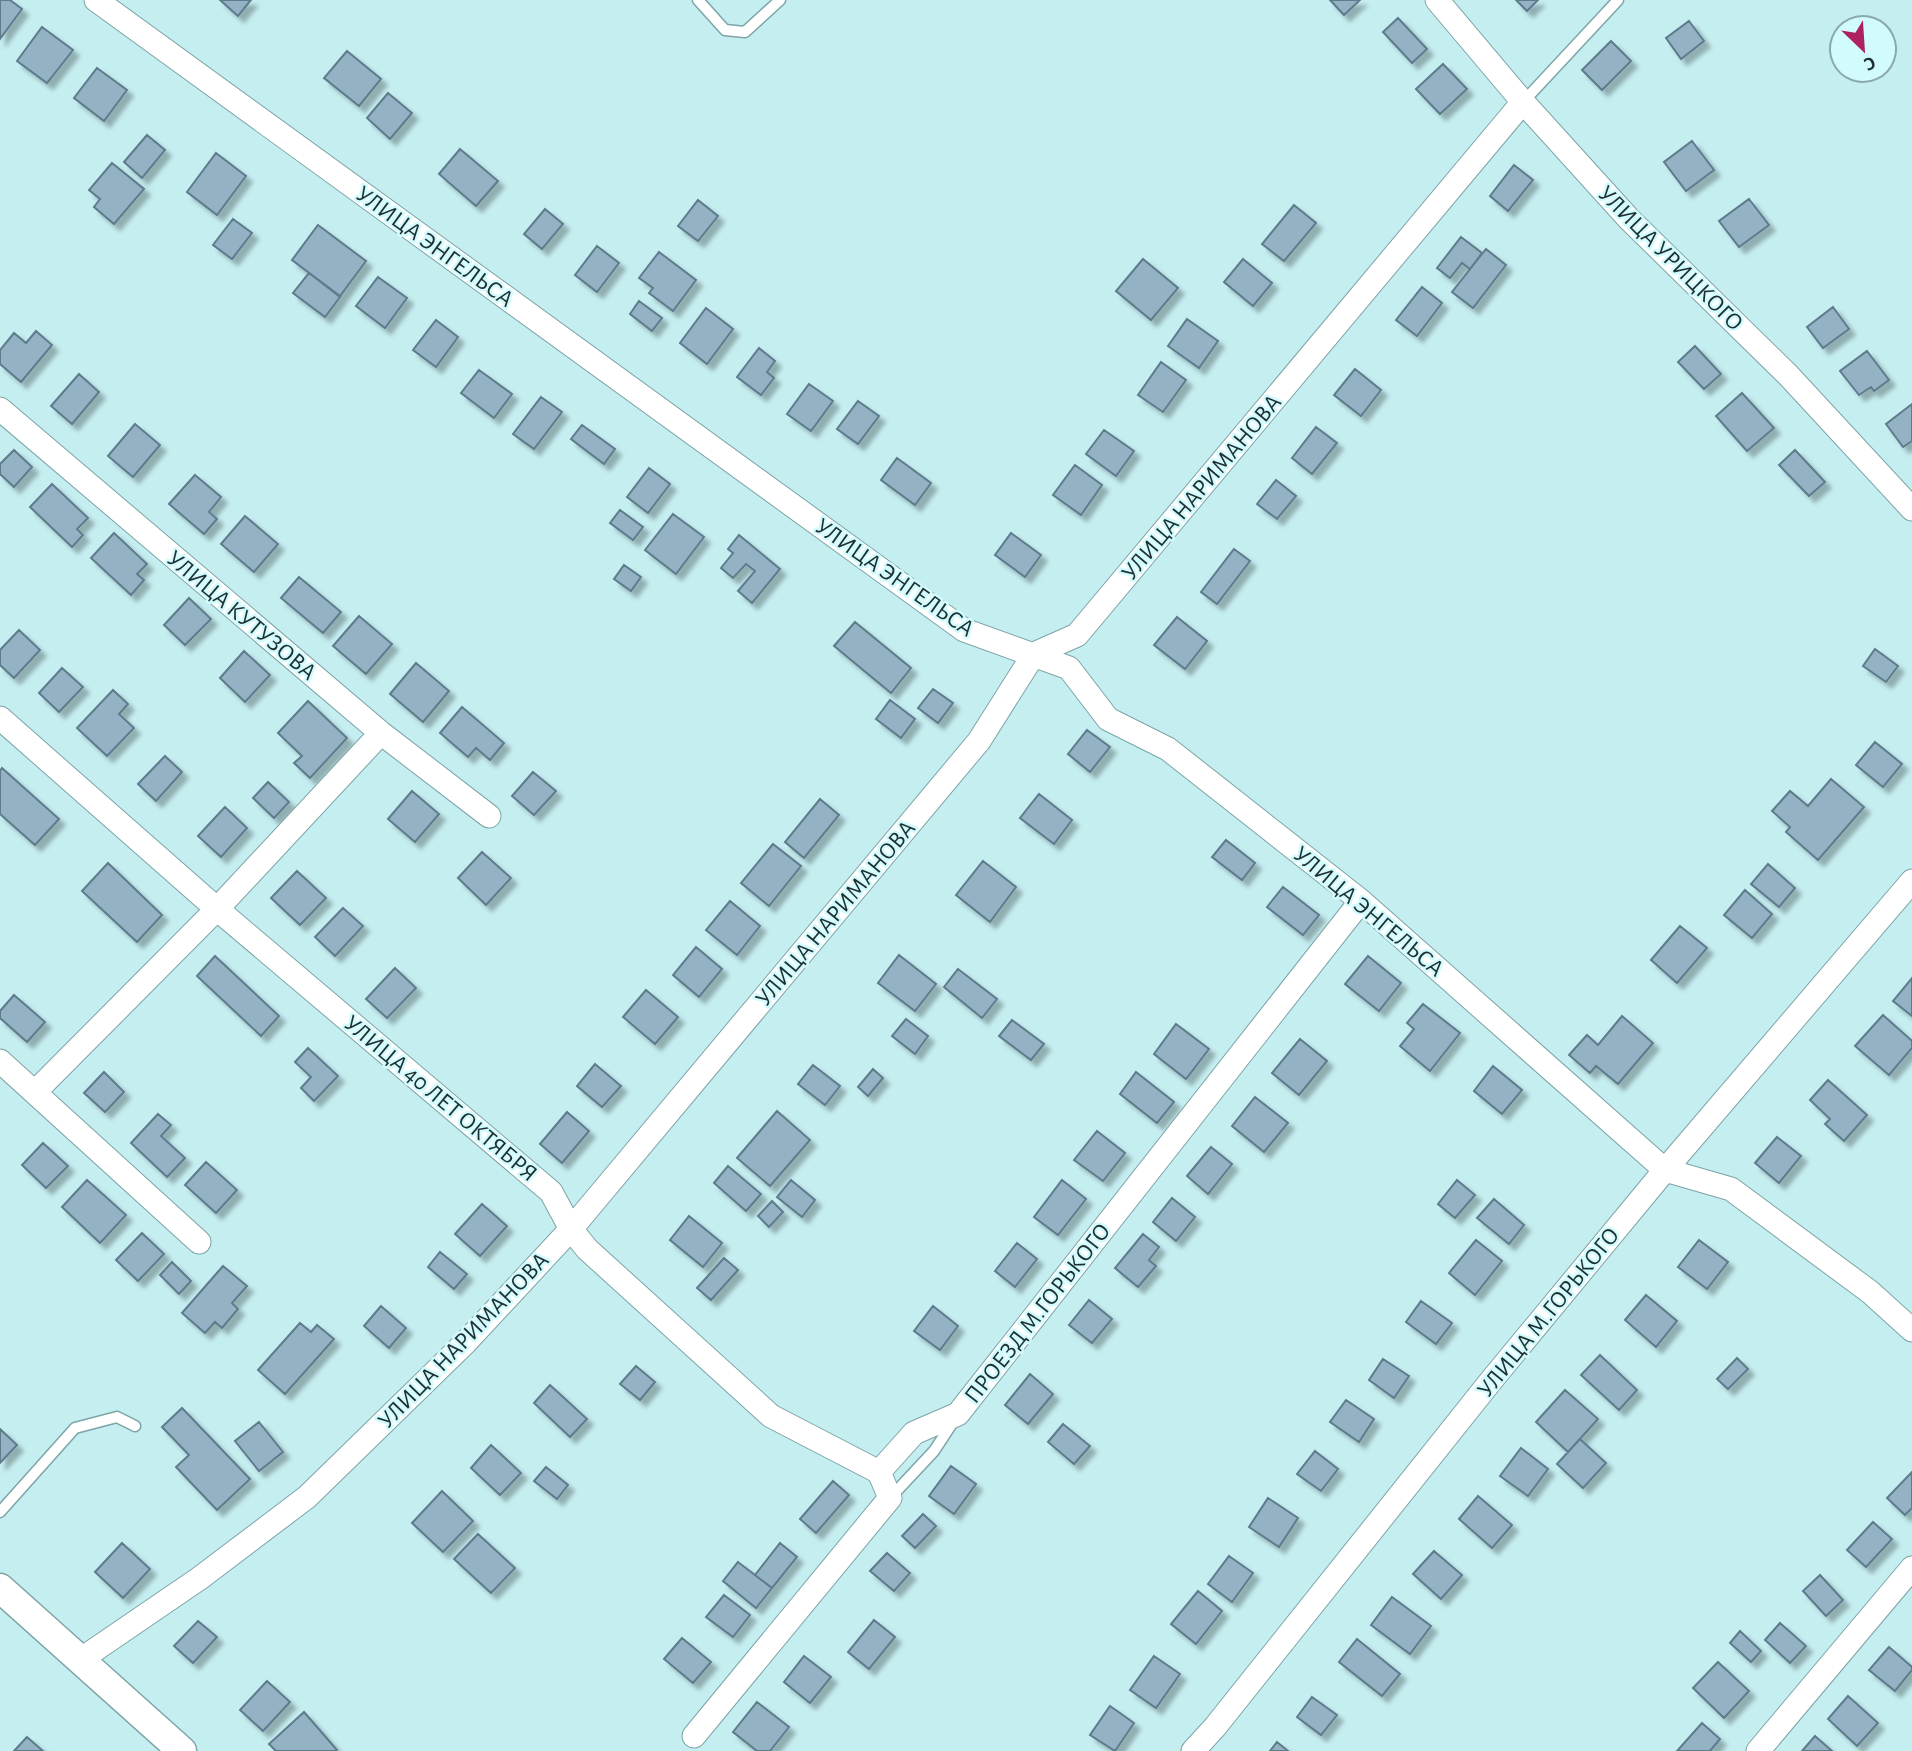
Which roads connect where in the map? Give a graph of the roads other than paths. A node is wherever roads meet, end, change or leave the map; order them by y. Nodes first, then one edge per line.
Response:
1 (96, 0) edge
2 (698, 0) edge
3 (780, 0) edge
4 (1437, 0) edge
5 (1618, 0) edge
6 (1523, 102) junction
7 (0, 409) edge
8 (1912, 509) edge
9 (1034, 654) junction
10 (0, 718) edge
11 (380, 733) junction
12 (489, 816) dead end
13 (1912, 881) edge
14 (1361, 901) junction
15 (217, 909) junction
16 (0, 1061) edge
17 (35, 1092) junction
18 (1665, 1170) junction
19 (571, 1229) junction
20 (199, 1241) dead end
21 (1912, 1330) edge
22 (958, 1414) junction
23 (135, 1426) dead end
24 (879, 1472) junction
25 (890, 1499) junction
26 (0, 1512) edge
27 (1912, 1568) edge
28 (0, 1588) edge
29 (80, 1660) junction
30 (694, 1736) dead end
31 (182, 1751) edge
32 (1193, 1751) edge
33 (1758, 1751) edge

1 - 9 street, УЛИЦА ЭНГЕЛЬСА
2 - 3 lane
4 - 6 street, УЛИЦА УРИЦКОГО
5 - 6 lane
6 - 8 street, УЛИЦА УРИЦКОГО
6 - 9 street, УЛИЦА НАРИМАНОВА
7 - 11 street, УЛИЦА КУТУЗОВА
9 - 14 street, УЛИЦА ЭНГЕЛЬСА
9 - 19 street, УЛИЦА НАРИМАНОВА
10 - 15 street, УЛИЦА 40 ЛЕТ ОКТЯБРЯ
11 - 12 street, УЛИЦА КУТУЗОВА
11 - 15 street
13 - 18 street, УЛИЦА М.ГОРЬКОГО
14 - 18 street, УЛИЦА ЭНГЕЛЬСА
14 - 22 street, ПРОЕЗД М.ГОРЬКОГО
15 - 17 street
15 - 19 street, УЛИЦА 40 ЛЕТ ОКТЯБРЯ
16 - 17 street
17 - 20 street
18 - 21 street, УЛИЦА ЭНГЕЛЬСА
18 - 32 street, УЛИЦА М.ГОРЬКОГО
19 - 24 street, УЛИЦА 40 ЛЕТ ОКТЯБРЯ
19 - 29 street, УЛИЦА НАРИМАНОВА
22 - 24 street, ПРОЕЗД М.ГОРЬКОГО
22 - 25 lane
23 - 26 lane
24 - 25 street
25 - 30 street
27 - 33 street
28 - 29 street
29 - 31 street

